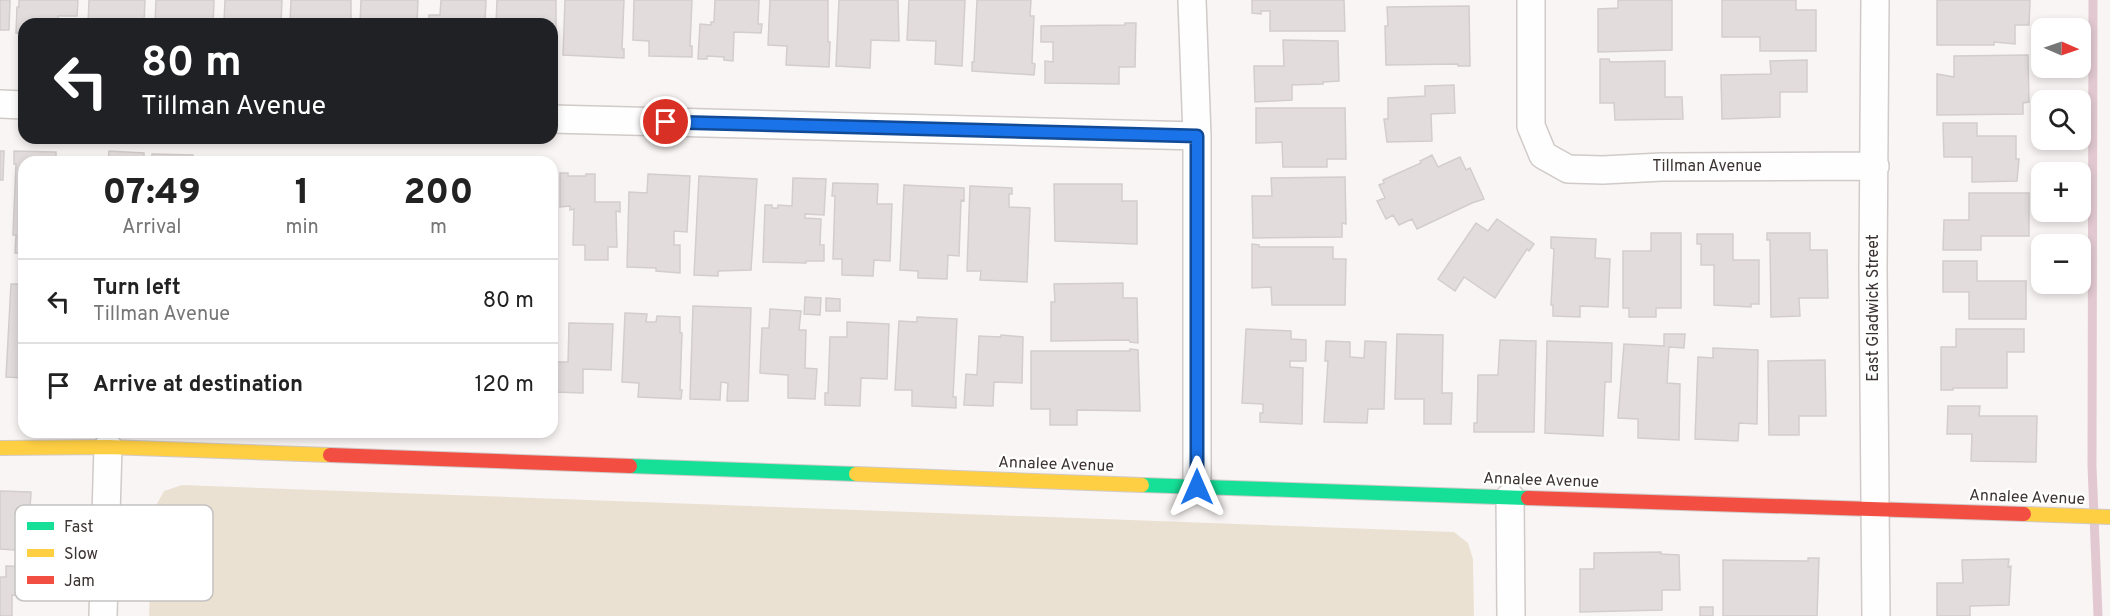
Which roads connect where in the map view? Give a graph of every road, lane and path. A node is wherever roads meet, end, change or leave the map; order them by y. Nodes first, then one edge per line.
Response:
1 (1192, 0) edge
2 (1531, 0) edge
3 (1875, 0) edge
4 (0, 104) edge
5 (18, 105) edge
6 (558, 119) edge
7 (1197, 136) junction
8 (1875, 166) junction
9 (108, 447) junction
10 (0, 448) edge
11 (1197, 487) junction
12 (1510, 497) junction
13 (106, 505) edge
14 (1876, 508) junction
15 (2110, 517) edge
16 (103, 601) edge
17 (103, 616) edge
18 (1511, 616) edge
19 (1876, 616) edge

1 - 7 street
2 - 8 street, Tillman Avenue
3 - 8 street, East Gladwick Street
4 - 5 street
6 - 7 street
7 - 11 street
8 - 14 street, East Gladwick Street
9 - 10 street, Annalee Avenue
9 - 11 street, Annalee Avenue
9 - 13 street
11 - 12 street, Annalee Avenue
12 - 14 street, Annalee Avenue
12 - 18 street
14 - 15 street, Annalee Avenue
14 - 19 street, East Gladwick Street
16 - 17 street

